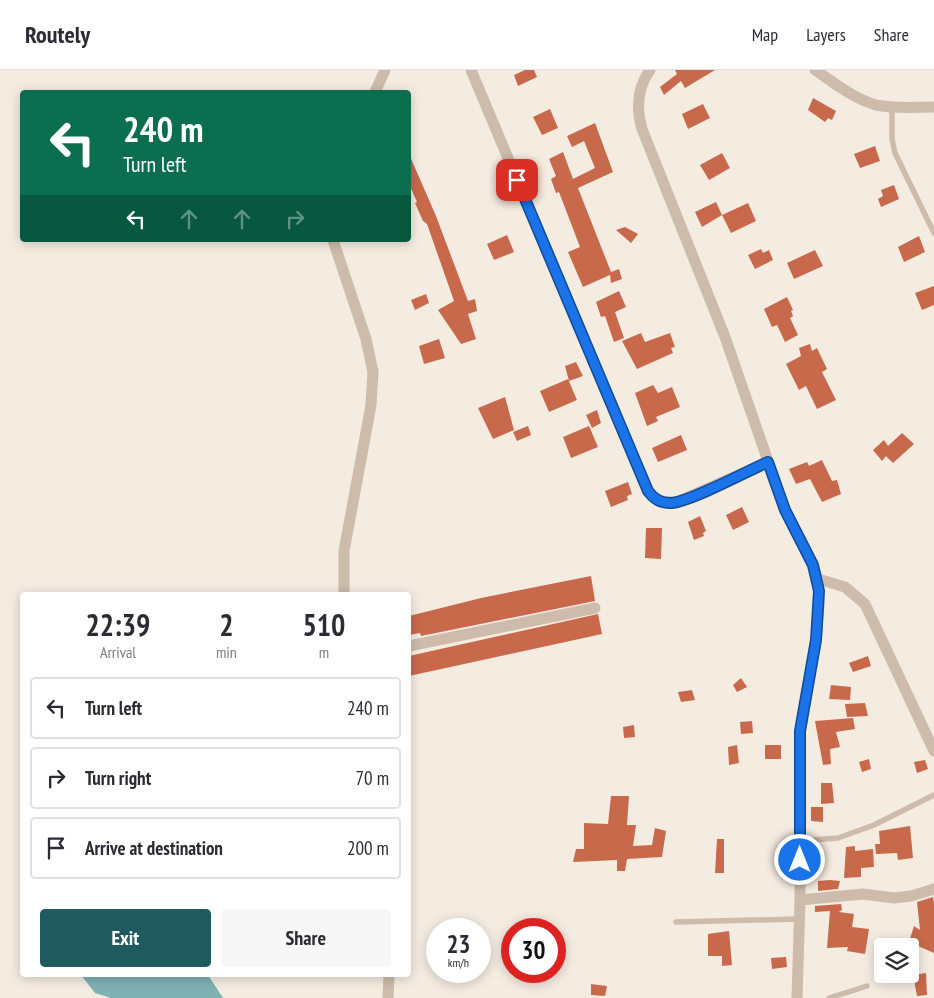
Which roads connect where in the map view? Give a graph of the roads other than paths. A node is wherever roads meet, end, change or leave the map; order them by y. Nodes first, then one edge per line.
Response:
1 (385, 70) edge
2 (471, 70) edge
3 (650, 70) edge
4 (815, 70) edge
5 (377, 90) edge
6 (934, 107) edge
7 (892, 108) junction
8 (934, 233) edge
9 (334, 242) edge
10 (768, 462) junction
11 (818, 579) junction
12 (344, 592) edge
13 (595, 608) dead end
14 (411, 646) edge
15 (934, 751) edge
16 (934, 795) edge
17 (799, 841) junction
18 (934, 889) edge
19 (800, 900) junction
20 (799, 919) junction
21 (676, 922) dead end
22 (389, 977) edge
23 (867, 986) dead end
24 (388, 998) edge
25 (797, 998) edge
26 (829, 998) edge

1 - 5 street
2 - 10 street
3 - 10 street
4 - 7 street
6 - 7 street
7 - 8 lane
9 - 12 street
10 - 11 street
11 - 15 street
11 - 17 street
13 - 14 street
16 - 17 lane
17 - 19 street
18 - 19 street
19 - 20 street
20 - 21 lane
20 - 25 street
22 - 24 street
23 - 26 lane

